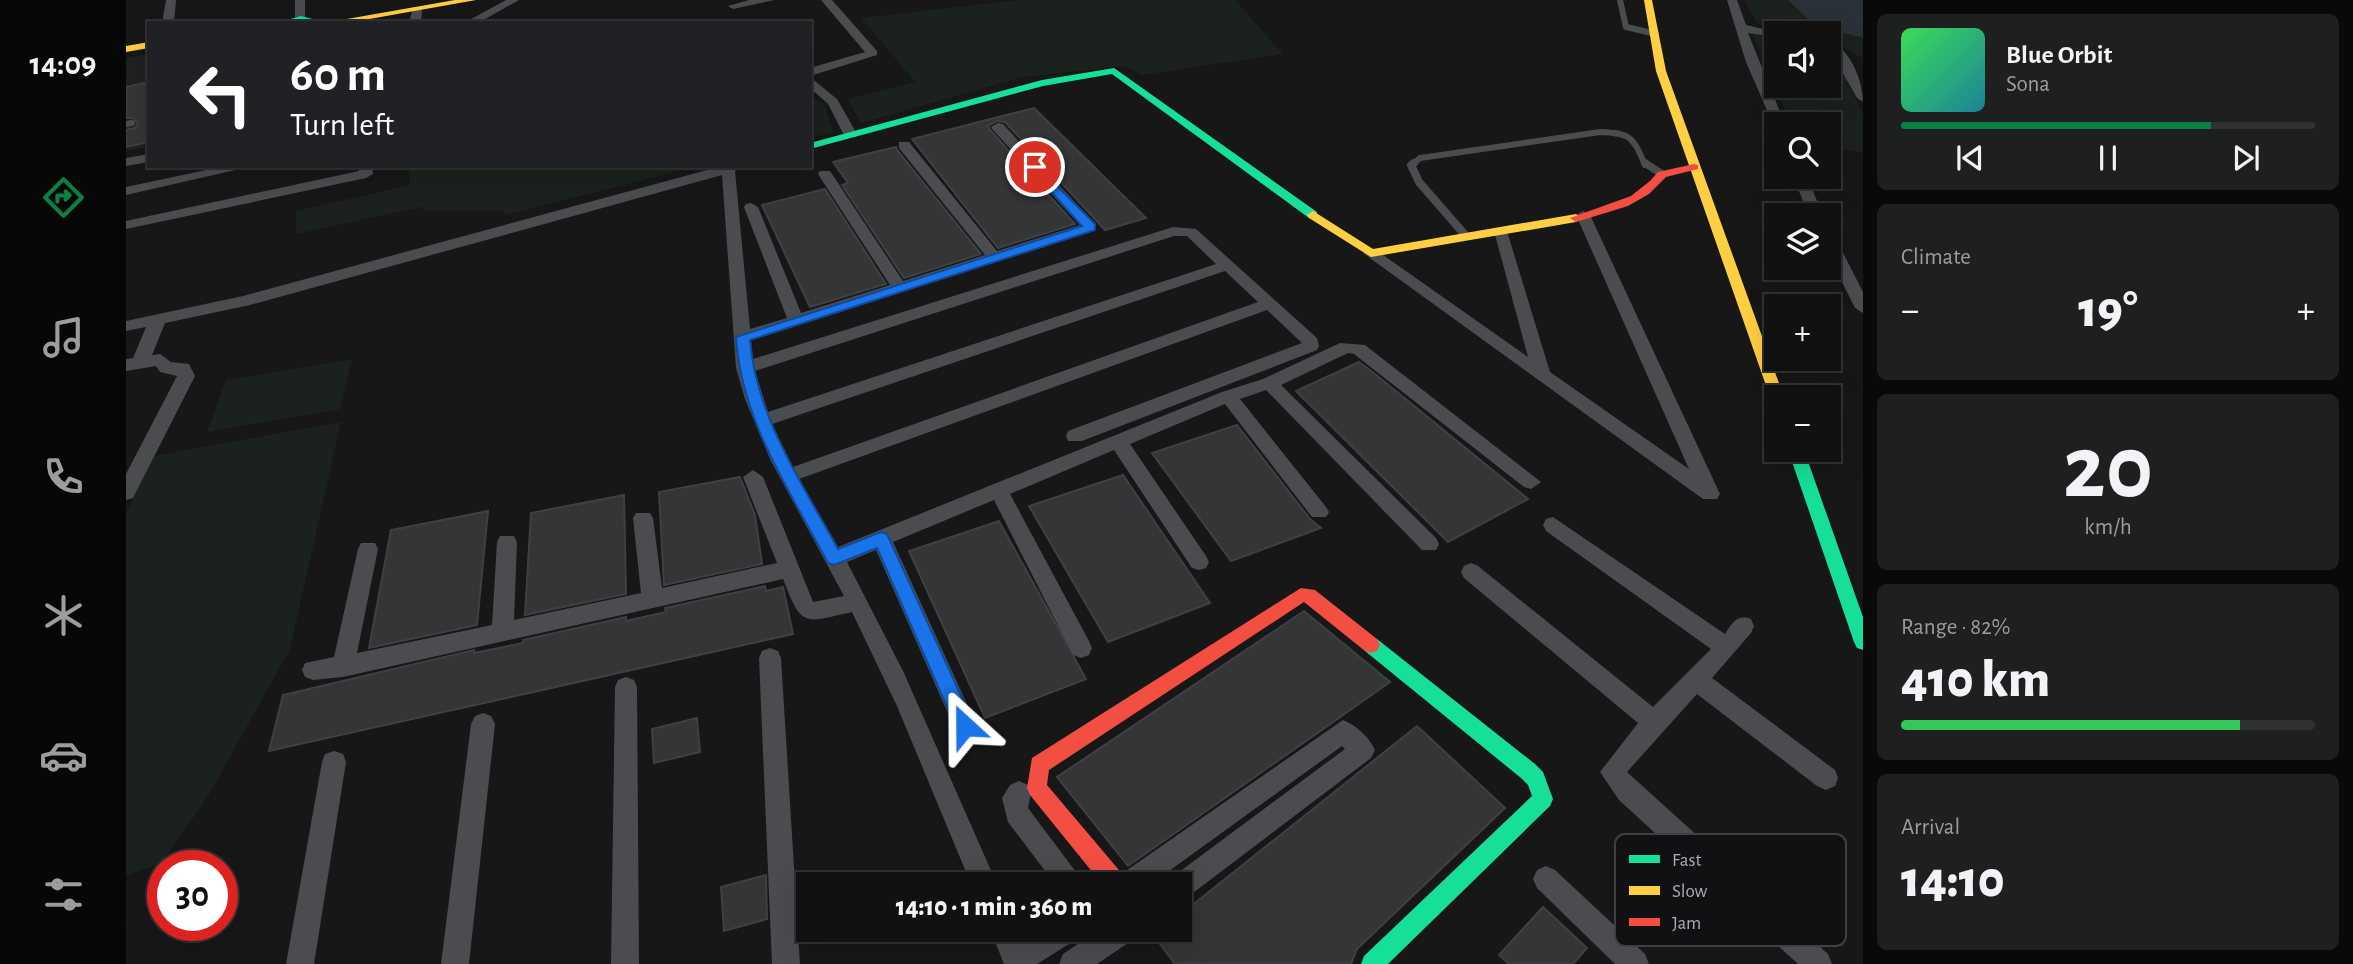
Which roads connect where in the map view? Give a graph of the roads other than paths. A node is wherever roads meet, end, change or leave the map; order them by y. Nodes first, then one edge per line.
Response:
1 (171, 0) edge
2 (300, 0) edge
3 (472, 0) edge
4 (514, 0) edge
5 (769, 0) edge
6 (826, 0) edge
7 (1620, 0) edge
8 (1648, 0) edge
9 (1732, 0) edge
10 (733, 7) edge
11 (416, 16) edge
12 (301, 19) junction
13 (168, 21) edge
14 (291, 21) edge
15 (314, 21) edge
16 (352, 21) edge
17 (473, 21) edge
18 (1741, 27) junction
19 (1764, 32) edge
20 (1656, 34) junction
21 (147, 45) edge
22 (126, 49) edge
23 (1841, 57) edge
24 (812, 71) edge
25 (812, 83) edge
26 (1863, 98) edge
27 (1774, 112) edge
28 (998, 127) dead end
29 (850, 134) junction
30 (812, 145) edge
31 (904, 145) dead end
32 (147, 158) edge
33 (126, 162) edge
34 (1694, 167) junction
35 (236, 168) edge
36 (365, 168) edge
37 (733, 168) edge
38 (825, 174) dead end
39 (1662, 174) junction
40 (126, 191) edge
41 (751, 207) dead end
42 (1583, 215) junction
43 (126, 225) edge
44 (1501, 231) junction
45 (1466, 236) junction
46 (1371, 253) junction
47 (994, 257) junction
48 (1228, 265) junction
49 (1841, 265) edge
50 (900, 287) junction
51 (1270, 303) junction
52 (1863, 308) edge
53 (158, 319) junction
54 (796, 320) junction
55 (126, 326) edge
56 (743, 337) junction
57 (133, 364) edge
58 (745, 368) junction
59 (1542, 374) junction
60 (1269, 383) junction
61 (1773, 385) edge
62 (1228, 396) junction
63 (761, 421) junction
64 (1075, 436) dead end
65 (1118, 441) junction
66 (1801, 462) edge
67 (788, 476) junction
68 (753, 477) dead end
69 (1531, 482) dead end
70 (998, 490) junction
71 (126, 492) edge
72 (1319, 512) dead end
73 (643, 518) dead end
74 (1553, 526) dead end
75 (881, 539) junction
76 (507, 541) dead end
77 (1429, 544) dead end
78 (369, 549) dead end
79 (834, 558) junction
80 (1199, 562) dead end
81 (789, 569) junction
82 (1471, 572) dead end
83 (653, 600) junction
84 (858, 602) junction
85 (1860, 618) edge
86 (1742, 626) dead end
87 (502, 633) junction
88 (1863, 642) edge
89 (1081, 648) dead end
90 (1727, 648) junction
91 (770, 658) dead end
92 (343, 667) junction
93 (313, 670) dead end
94 (1695, 679) junction
95 (626, 687) dead end
96 (1654, 722) junction
97 (483, 724) dead end
98 (965, 726) dead end
99 (334, 762) dead end
100 (1826, 778) dead end
101 (1019, 793) dead end
102 (1674, 834) edge
103 (979, 872) edge
104 (1063, 872) edge
105 (1106, 872) edge
106 (1146, 872) edge
107 (1192, 878) edge
108 (1546, 879) dead end
109 (1009, 942) edge
110 (1048, 942) edge
111 (1109, 942) edge
112 (1615, 945) edge
113 (1616, 946) edge
114 (1798, 946) edge
115 (1088, 960) edge
116 (1018, 962) edge
117 (300, 964) edge
118 (455, 964) edge
119 (625, 964) edge
120 (786, 964) edge
121 (1372, 964) edge
122 (1635, 964) edge
123 (1818, 964) edge

1 - 13 street
2 - 12 street
3 - 11 street
4 - 17 street
5 - 10 street
6 - 24 street
7 - 20 lane
8 - 20 street
9 - 18 street
11 - 16 street
12 - 14 street
12 - 15 street
18 - 19 street
18 - 27 street
20 - 34 street
21 - 22 street
23 - 26 street
25 - 29 street
28 - 47 street
29 - 30 street
29 - 46 street
31 - 47 street
32 - 33 street
34 - 39 street
34 - 61 street
35 - 40 street
36 - 43 street
37 - 53 street
37 - 56 street
38 - 50 street
39 - 42 street
39 - 45 lane
41 - 54 street
42 - 44 street
42 - 59 street
44 - 45 street
44 - 59 street
45 - 46 street
46 - 59 street
47 - 50 street
48 - 51 street
48 - 58 street
48 - 63 street
49 - 52 street
50 - 54 street
51 - 64 street
51 - 67 street
53 - 55 street
53 - 57 street
54 - 56 street
56 - 58 street
57 - 71 street
58 - 63 street
60 - 62 street
60 - 69 street
60 - 77 street
62 - 65 street
62 - 72 street
63 - 67 street
65 - 70 street
65 - 80 street
66 - 85 street
67 - 79 street
68 - 81 street
70 - 75 street
70 - 89 street
73 - 83 street
74 - 90 street
75 - 79 street
75 - 98 street
76 - 87 street
78 - 92 street
79 - 84 street
81 - 83 street
81 - 84 street
82 - 96 street
83 - 87 street
84 - 103 street
85 - 88 street
86 - 90 street
87 - 92 street
90 - 94 street
91 - 120 street
92 - 93 street
94 - 96 street
94 - 100 street
95 - 119 street
96 - 102 street
97 - 118 street
99 - 117 street
101 - 104 street
105 - 121 street
106 - 107 street
108 - 112 street
109 - 116 street
110 - 116 street
111 - 115 street
113 - 122 street
114 - 123 street

